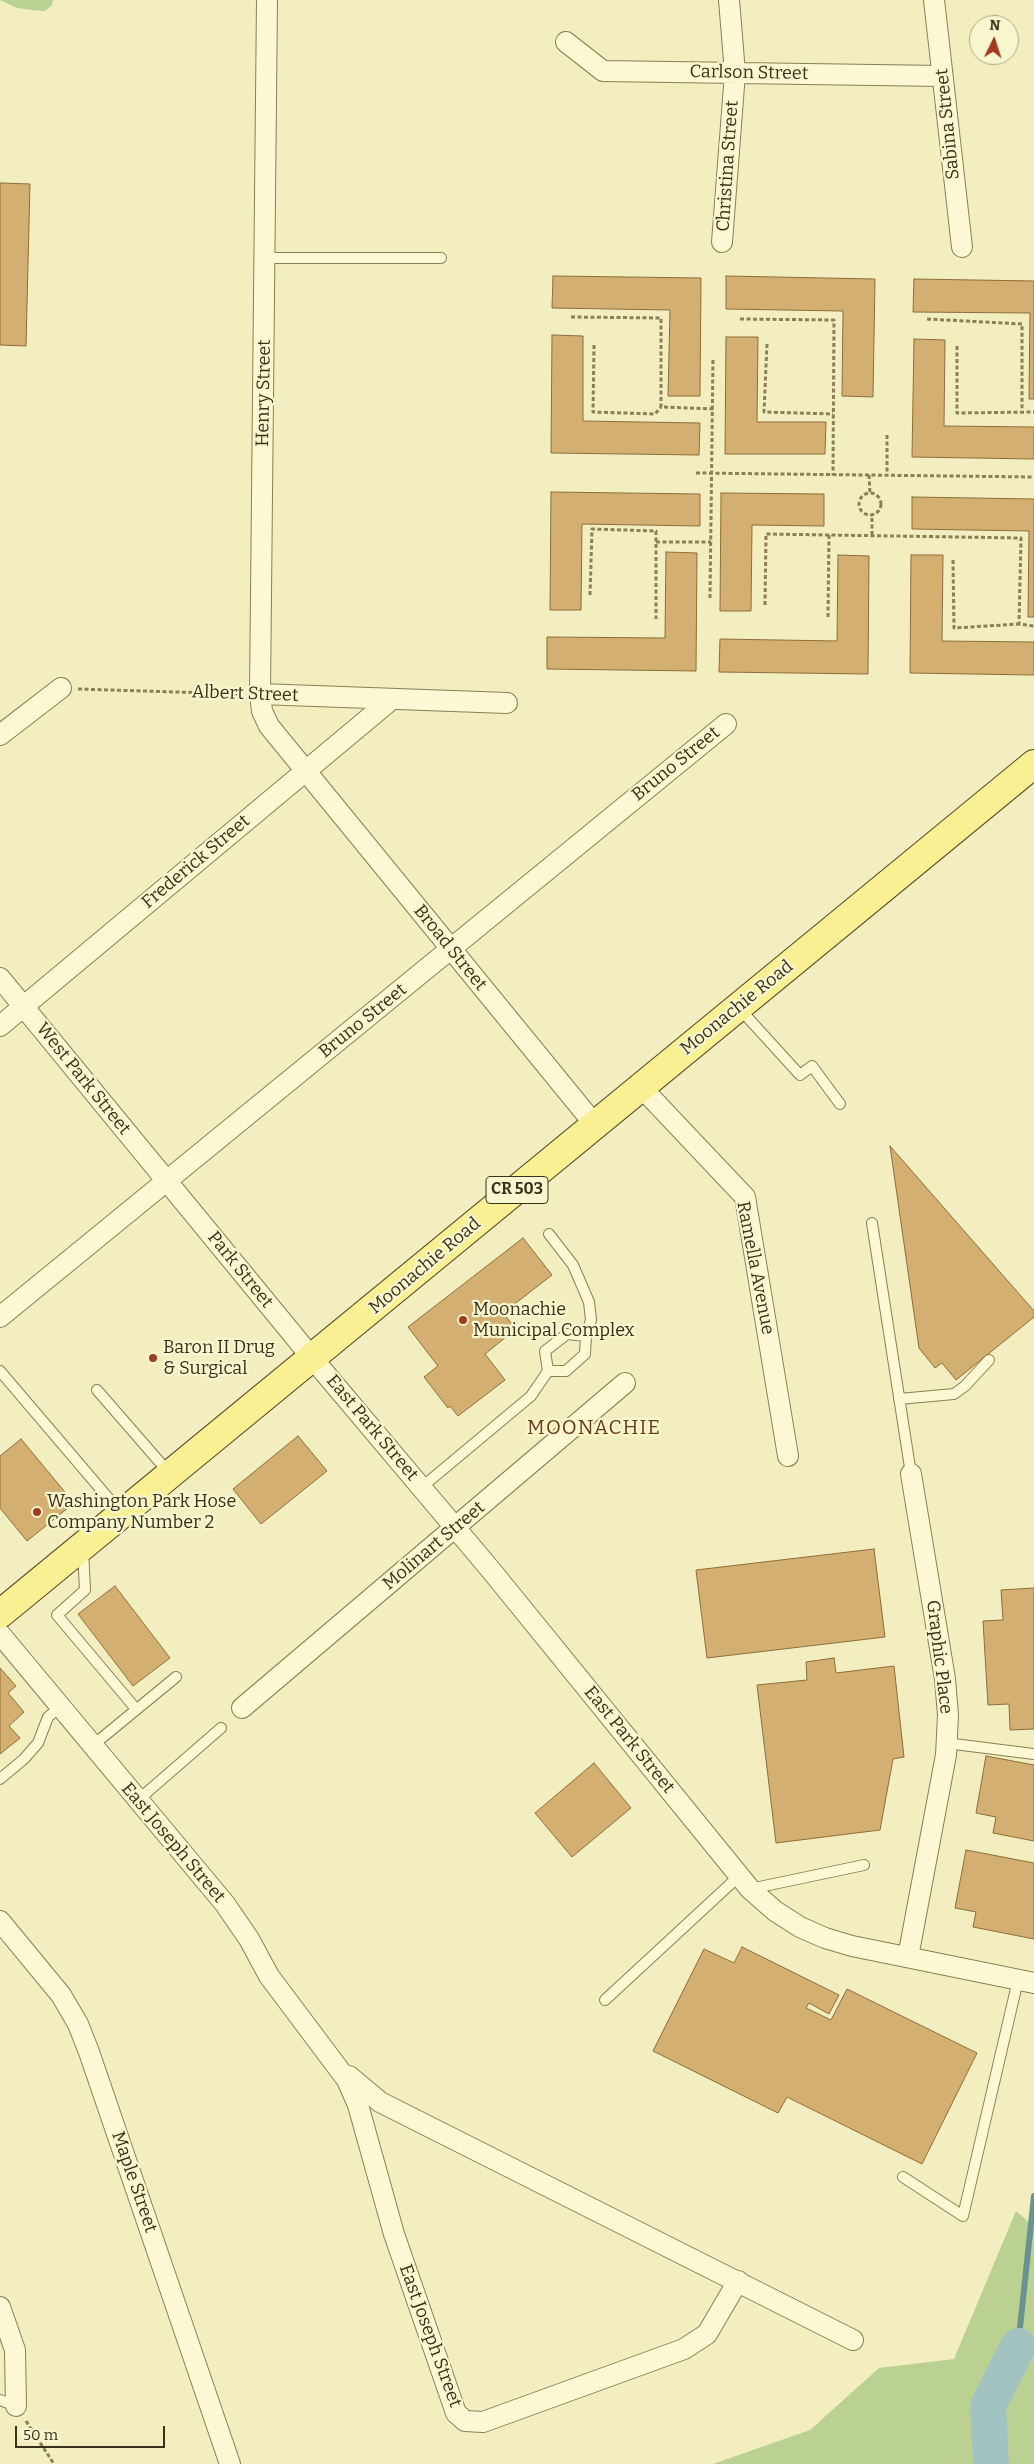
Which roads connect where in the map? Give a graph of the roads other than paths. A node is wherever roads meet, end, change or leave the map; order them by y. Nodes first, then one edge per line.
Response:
1 (267, 0) edge
2 (729, 0) edge
3 (934, 0) edge
4 (566, 42) dead end
5 (735, 73) junction
6 (942, 76) junction
7 (722, 242) dead end
8 (962, 247) dead end
9 (265, 258) junction
10 (442, 258) dead end
11 (61, 688) road end
12 (260, 694) junction
13 (392, 699) junction
14 (507, 703) dead end
15 (726, 724) dead end
16 (0, 735) edge
17 (1034, 764) edge
18 (306, 771) junction
19 (451, 948) junction
20 (0, 978) edge
21 (24, 1006) junction
22 (738, 1007) junction
23 (0, 1026) edge
24 (641, 1087) junction
25 (840, 1104) dead end
26 (595, 1125) junction
27 (167, 1181) junction
28 (872, 1224) dead end
29 (549, 1234) dead end
30 (0, 1317) edge
31 (586, 1336) junction
32 (313, 1358) junction
33 (989, 1360) dead end
34 (0, 1371) edge
35 (548, 1371) junction
36 (625, 1383) dead end
37 (97, 1390) dead end
38 (899, 1399) junction
39 (788, 1456) dead end
40 (911, 1474) joint
41 (170, 1475) junction
42 (422, 1487) junction
43 (122, 1515) junction
44 (456, 1528) junction
45 (82, 1547) junction
46 (0, 1614) edge
47 (0, 1634) edge
48 (176, 1678) dead end
49 (60, 1707) junction
50 (242, 1708) dead end
51 (136, 1709) junction
52 (221, 1728) dead end
53 (946, 1743) junction
54 (92, 1746) junction
55 (1034, 1754) edge
56 (0, 1779) edge
57 (137, 1800) junction
58 (864, 1865) dead end
59 (745, 1883) junction
60 (0, 1921) edge
61 (908, 1957) junction
62 (1026, 1981) edge
63 (605, 2000) dead end
64 (333, 2060) junction
65 (903, 2177) dead end
66 (738, 2282) junction
67 (0, 2307) edge
68 (853, 2340) dead end
69 (8, 2403) edge
70 (230, 2464) edge

1 - 9 street, Henry Street
2 - 5 street, Christina Street
3 - 6 street, Sabina Street
4 - 5 street, Carlson Street
5 - 6 street, Carlson Street
5 - 7 street, Christina Street
6 - 8 street, Sabina Street
9 - 10 lane
9 - 12 street, Henry Street
11 - 16 street
12 - 13 street, Albert Street
12 - 18 street, Henry Street
13 - 14 street, Albert Street
13 - 18 street, Frederick Street
15 - 19 street, Bruno Street
17 - 22 main road, Moonachie Road / CR 503
18 - 19 street, Broad Street
18 - 21 street, Frederick Street
19 - 26 street, Broad Street
19 - 27 street, Bruno Street
20 - 21 street, West Park Street
21 - 23 street, Frederick Street
21 - 27 street, West Park Street
22 - 24 main road, Moonachie Road / CR 503
22 - 25 lane
24 - 26 main road, Moonachie Road / CR 503
24 - 39 street, Ramella Avenue
26 - 32 main road, Moonachie Road / CR 503
27 - 30 street, Bruno Street
27 - 32 street, Park Street
28 - 38 lane
29 - 31 lane
31 - 35 lane
31 - 35 lane
32 - 41 main road, Moonachie Road / CR 503
32 - 42 street, East Park Street
33 - 38 lane
34 - 43 lane
35 - 42 lane
36 - 44 street, Molinart Street
37 - 41 lane
38 - 40 lane
40 - 53 street, Graphic Place
41 - 43 main road, Moonachie Road / CR 503
42 - 44 street, East Park Street
43 - 45 main road, Moonachie Road / CR 503
44 - 50 street, Molinart Street
44 - 59 street, East Park Street
45 - 46 main road, Moonachie Road / CR 503
45 - 51 lane
47 - 49 street, East Joseph Street
48 - 51 lane
49 - 54 street, East Joseph Street
49 - 56 lane
51 - 54 lane
52 - 57 lane
53 - 55 lane
53 - 61 street, Graphic Place
54 - 57 street, East Joseph Street
57 - 64 street, East Joseph Street
58 - 59 lane
59 - 61 street, East Park Street
59 - 63 lane
60 - 70 street, Maple Street
61 - 62 street, East Park Street
62 - 65 lane
64 - 66 street, East Joseph Street
64 - 66 street, East Joseph Street
66 - 68 street, East Joseph Street
67 - 69 street

